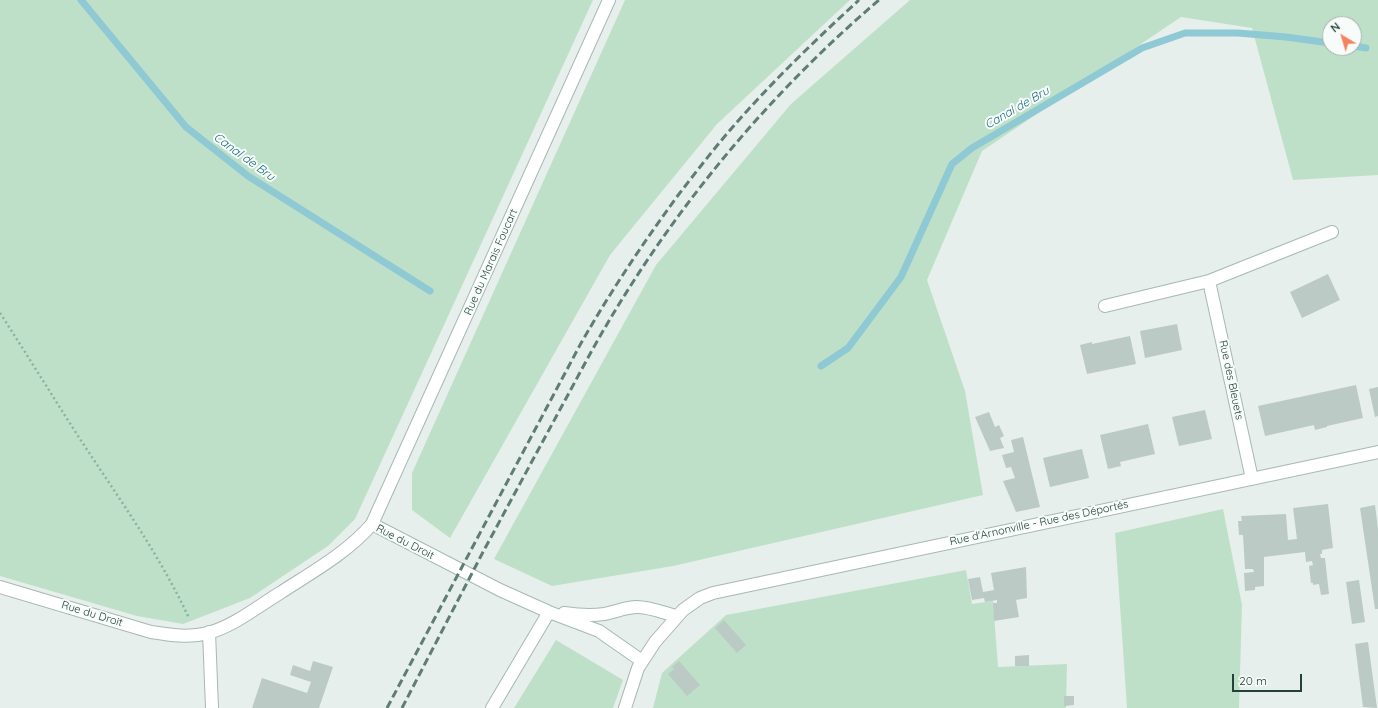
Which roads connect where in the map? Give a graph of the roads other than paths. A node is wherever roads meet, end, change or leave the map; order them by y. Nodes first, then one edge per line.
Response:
1 (609, 0) edge
2 (1332, 232) dead end
3 (1209, 281) junction
4 (1104, 306) dead end
5 (1378, 452) edge
6 (1252, 479) junction
7 (372, 524) junction
8 (0, 586) edge
9 (549, 612) junction
10 (676, 616) junction
11 (203, 634) junction
12 (642, 661) junction
13 (212, 708) edge
14 (492, 708) edge
15 (625, 708) edge

1 - 7 street, Rue du Marais Foucart
2 - 3 street
3 - 4 street
3 - 6 street, Rue des Bleuets
5 - 6 street, Rue d'Arnonville - Rue des Déportés
6 - 10 street, Rue d'Arnonville - Rue des Déportés
7 - 9 street, Rue du Droit
7 - 11 street, Rue du Droit
8 - 11 street, Rue du Droit
9 - 10 street, Rue du Droit
9 - 12 street, Rue du Droit
9 - 14 street
10 - 12 street, Rue d'Arnonville - Rue des Déportés
11 - 13 street
12 - 15 street, Rue d'Arnonville - Rue des Déportés

